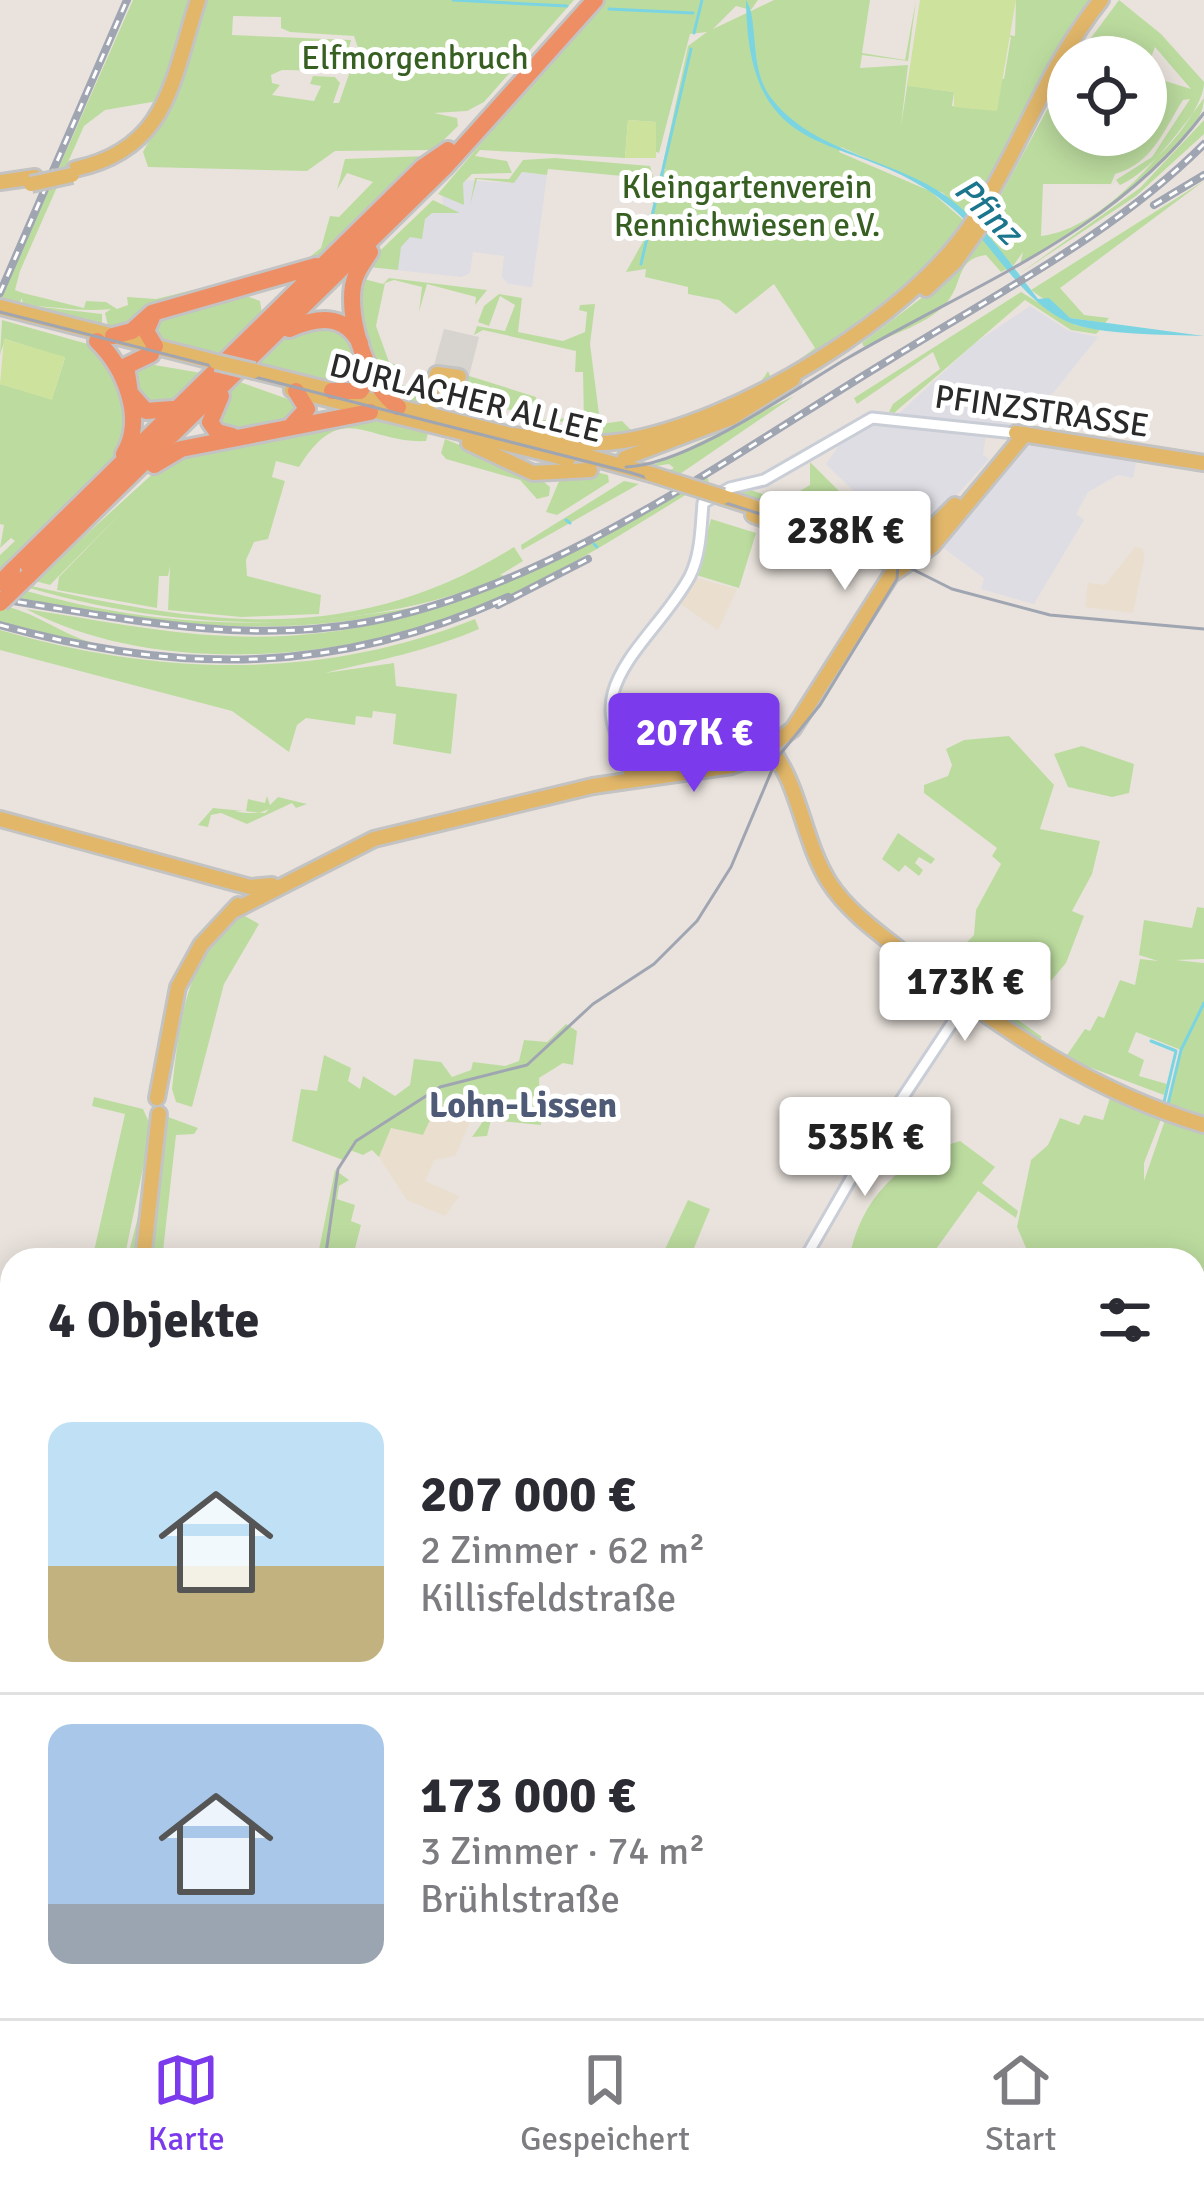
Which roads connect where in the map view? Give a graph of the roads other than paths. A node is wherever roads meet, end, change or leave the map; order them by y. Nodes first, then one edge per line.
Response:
1 (198, 0) edge
2 (583, 0) edge
3 (595, 0) edge
4 (1101, 0) edge
5 (1112, 0) edge
6 (1086, 36) edge
7 (1047, 98) edge
8 (504, 105) junction
9 (448, 150) junction
10 (0, 184) edge
11 (972, 232) junction
12 (370, 251) junction
13 (336, 253) junction
14 (1, 310) edge
15 (289, 329) junction
16 (255, 332) junction
17 (98, 335) junction
18 (153, 350) junction
19 (251, 375) junction
20 (459, 377) dead end
21 (332, 391) junction
22 (296, 392) junction
23 (221, 395) junction
24 (183, 402) junction
25 (750, 402) junction
26 (398, 407) junction
27 (370, 412) junction
28 (424, 413) junction
29 (448, 433) junction
30 (1020, 434) junction
31 (514, 435) junction
32 (625, 458) dead end
33 (1204, 463) edge
34 (114, 469) junction
35 (590, 470) dead end
36 (139, 476) junction
37 (646, 476) junction
38 (714, 501) junction
39 (42, 562) junction
40 (904, 562) junction
41 (11, 578) edge
42 (0, 603) edge
43 (622, 747) junction
44 (768, 748) junction
45 (644, 770) junction
46 (620, 779) junction
47 (0, 819) edge
48 (253, 893) junction
49 (966, 1002) junction
50 (1204, 1125) edge
51 (144, 1248) edge
52 (811, 1248) edge

1 - 10 main road, bridge
2 - 9 highway
3 - 8 highway
4 - 11 main road
5 - 6 main road
7 - 11 main road
8 - 12 highway
8 - 39 highway
9 - 13 highway
9 - 41 highway
11 - 25 main road
12 - 15 highway
12 - 26 highway
13 - 16 highway
13 - 17 highway
14 - 17 main road, DURLACHER ALLEE
15 - 21 highway
15 - 23 highway
16 - 18 highway
16 - 24 highway
17 - 18 main road, DURLACHER ALLEE
17 - 34 highway
18 - 19 main road, DURLACHER ALLEE, bridge
18 - 24 highway
19 - 21 main road, DURLACHER ALLEE
19 - 22 main road, DURLACHER ALLEE
20 - 28 main road
21 - 26 main road, DURLACHER ALLEE
22 - 23 highway
22 - 27 main road, DURLACHER ALLEE
23 - 36 highway
24 - 34 highway
25 - 31 main road
25 - 32 main road
26 - 28 main road, DURLACHER ALLEE
27 - 29 main road, DURLACHER ALLEE
27 - 36 highway
28 - 31 main road, DURLACHER ALLEE
29 - 35 main road
29 - 37 main road, DURLACHER ALLEE
30 - 33 main road, PFINZSTRASSE
30 - 38 street, PFINZSTRASSE
30 - 40 main road
31 - 37 main road, DURLACHER ALLEE
34 - 41 highway
36 - 39 highway
37 - 38 main road, DURLACHER ALLEE, bridge
38 - 40 main road, DURLACHER ALLEE
38 - 43 street
39 - 41 highway
40 - 44 main road
41 - 42 highway, bridge
43 - 45 street
43 - 46 main road
44 - 45 main road
44 - 45 main road
44 - 49 main road
45 - 46 main road
46 - 48 main road
47 - 48 main road
48 - 51 main road
49 - 50 main road
49 - 52 street

